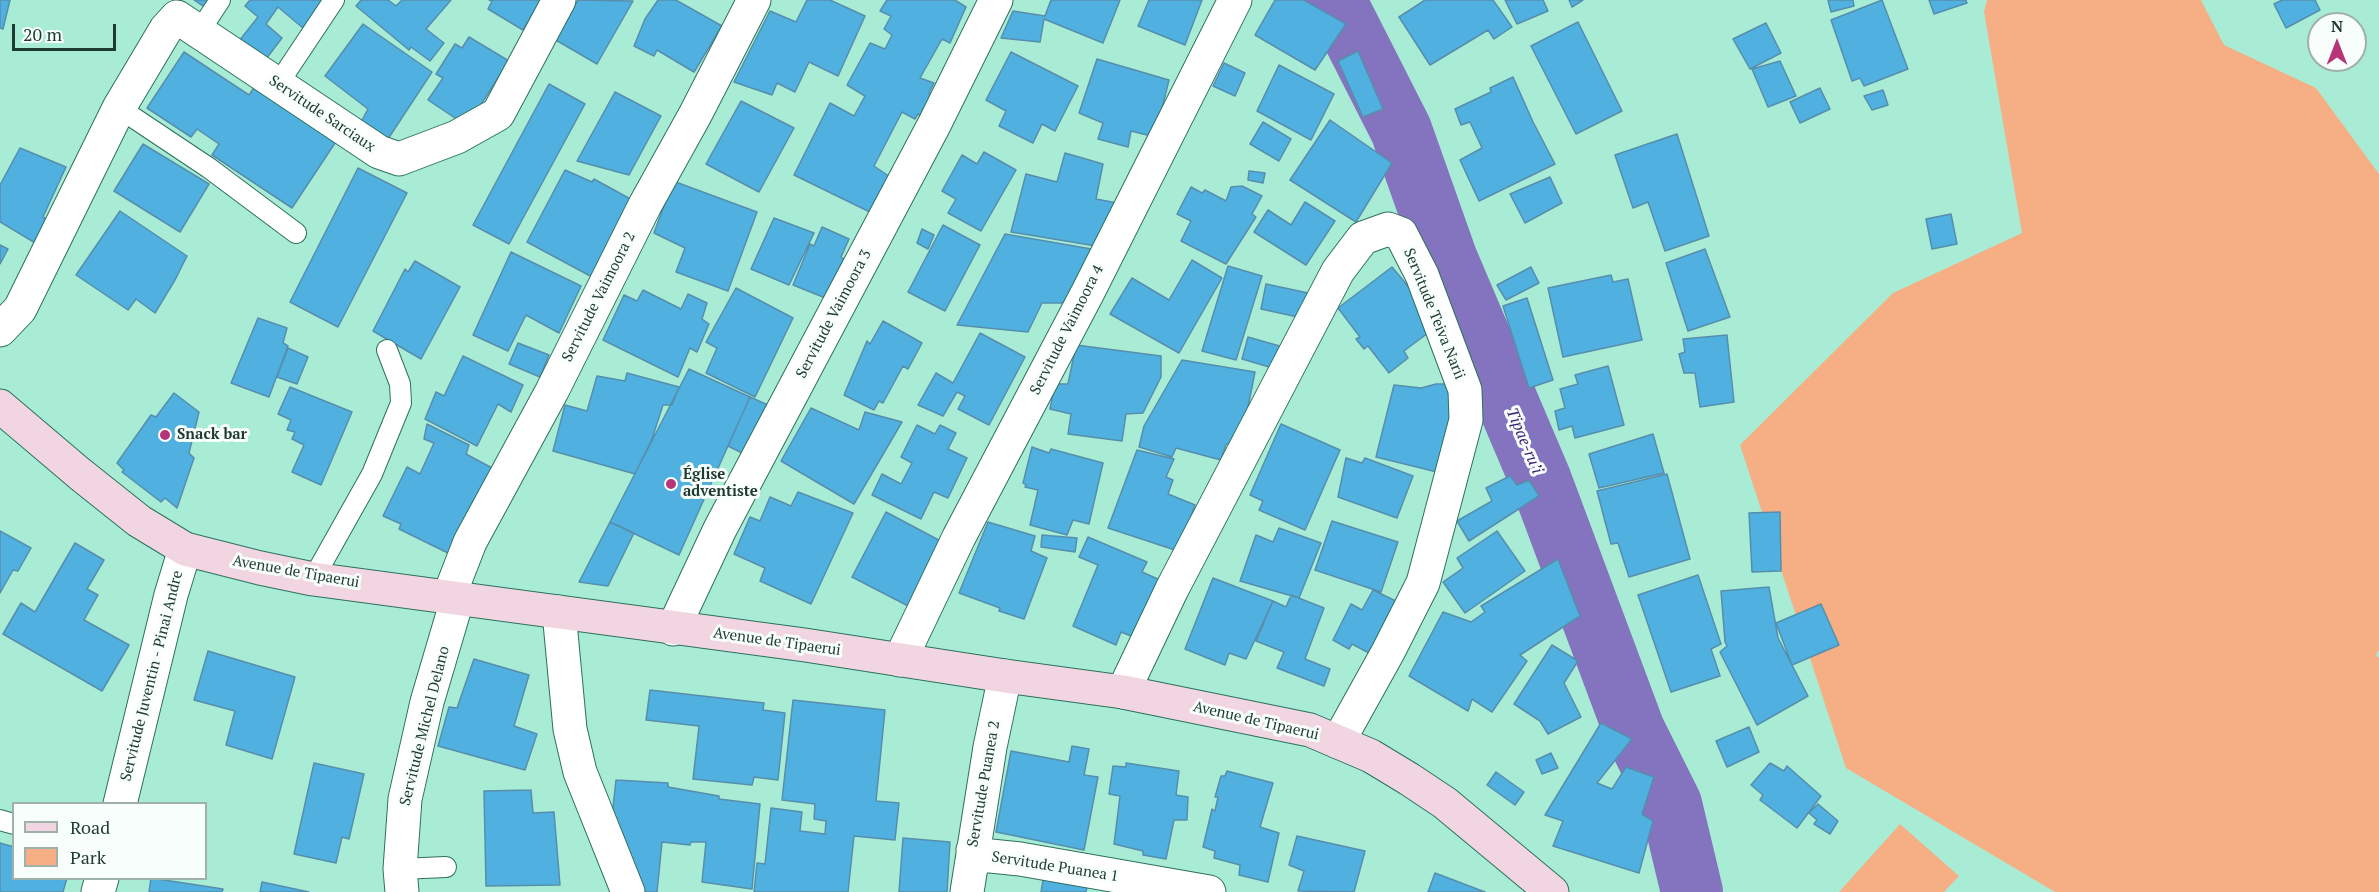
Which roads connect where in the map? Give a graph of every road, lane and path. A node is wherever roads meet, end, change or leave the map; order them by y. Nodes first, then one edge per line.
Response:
1 (220, 0) edge
2 (334, 0) edge
3 (559, 0) edge
4 (754, 0) edge
5 (996, 0) edge
6 (1235, 0) edge
7 (199, 33) junction
8 (278, 84) junction
9 (119, 108) junction
10 (296, 233) dead end
11 (0, 330) edge
12 (387, 350) dead end
13 (0, 406) edge
14 (185, 549) junction
15 (313, 579) junction
16 (454, 597) junction
17 (559, 612) junction
18 (673, 629) junction
19 (900, 660) junction
20 (1005, 676) junction
21 (1123, 692) junction
22 (1338, 742) junction
23 (120, 802) edge
24 (973, 850) junction
25 (446, 867) dead end
26 (401, 880) edge
27 (628, 892) edge
28 (967, 892) edge
29 (1209, 892) edge
30 (1552, 892) edge

1 - 7 lane
2 - 8 lane
3 - 8 street, Servitude Sarciaux
4 - 16 street, Servitude Vaimoora 2
5 - 18 street, Servitude Vaimoora 3
6 - 19 street, Servitude Vaimoora 4
7 - 8 street, Servitude Sarciaux
7 - 9 street, Servitude Sarciaux
9 - 10 lane
9 - 11 street, Servitude Sarciaux
12 - 15 lane
13 - 14 main road, Avenue de Tipaerui
14 - 15 main road, Avenue de Tipaerui
14 - 23 street, Servitude Juventin - Pinai Andre
15 - 16 main road, Avenue de Tipaerui
16 - 17 main road, Avenue de Tipaerui
16 - 26 street, Servitude Michel Delano
17 - 18 main road, Avenue de Tipaerui
17 - 27 street
18 - 19 main road, Avenue de Tipaerui
19 - 20 main road, Avenue de Tipaerui
20 - 21 main road, Avenue de Tipaerui
20 - 24 street, Servitude Puanea 2
21 - 22 main road, Avenue de Tipaerui
21 - 22 street, Servitude Teiva Narii
22 - 30 main road, Avenue de Tipaerui
24 - 28 street, Servitude Puanea 2
24 - 29 street, Servitude Puanea 1
25 - 26 lane

